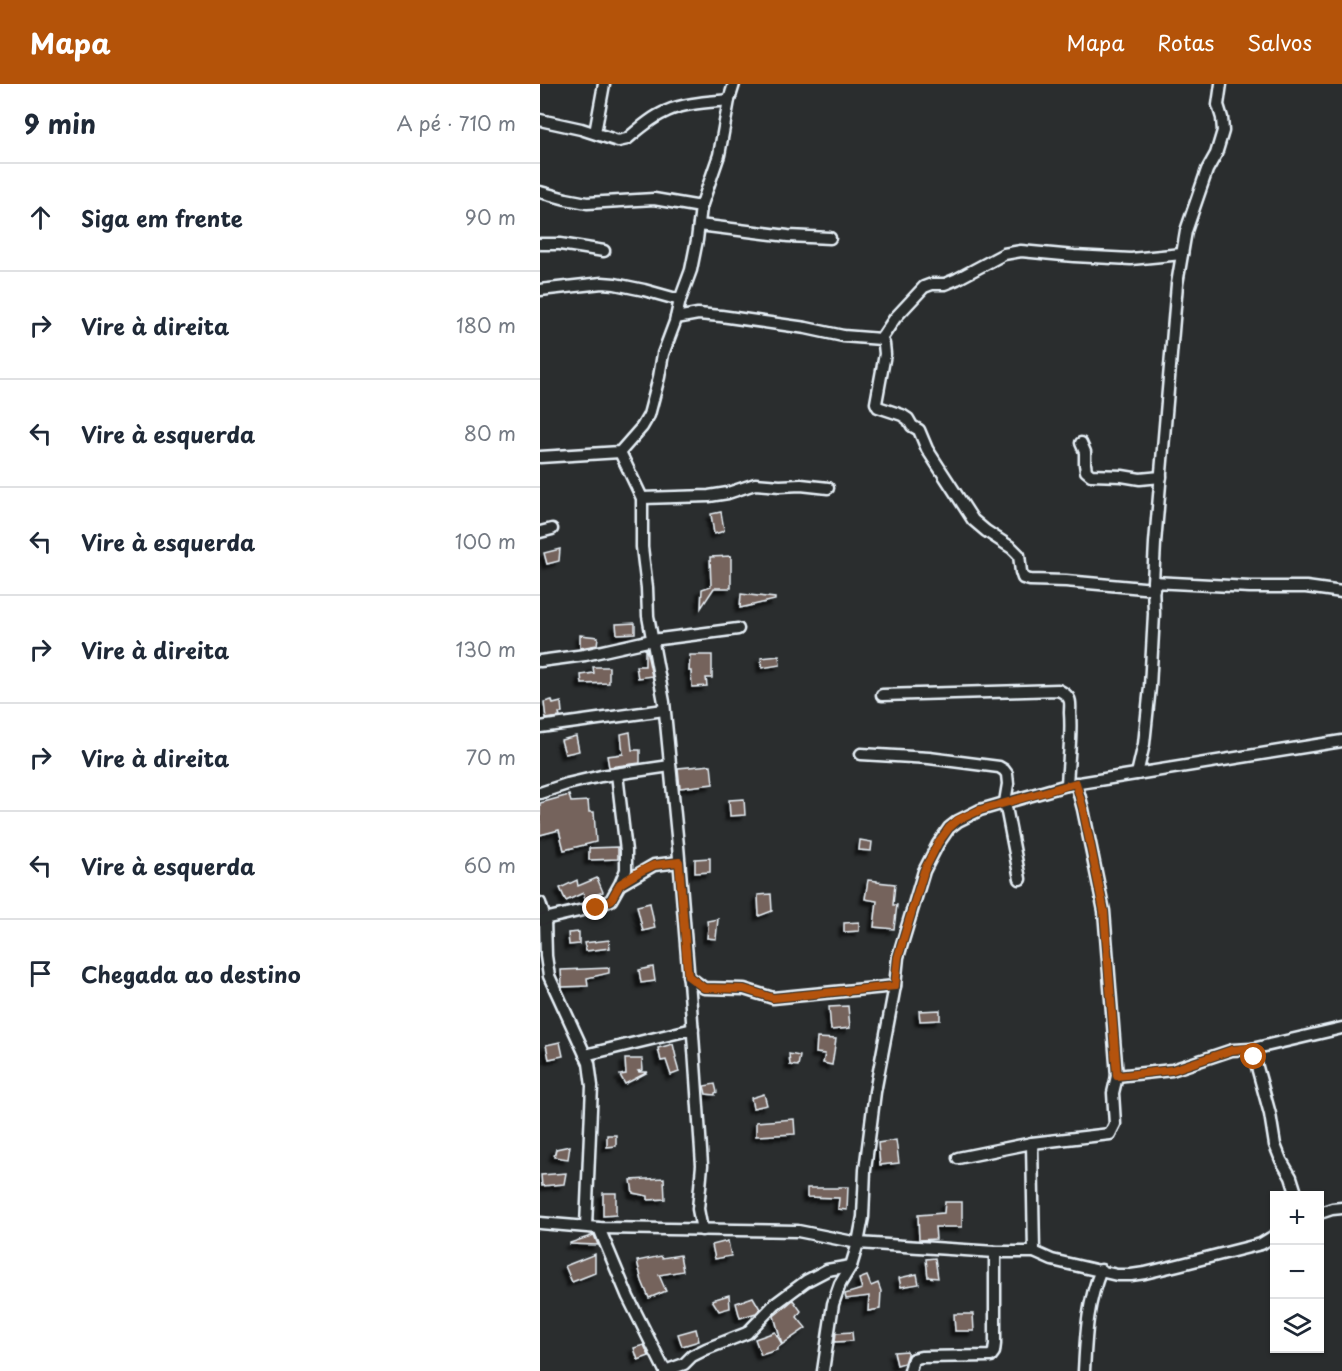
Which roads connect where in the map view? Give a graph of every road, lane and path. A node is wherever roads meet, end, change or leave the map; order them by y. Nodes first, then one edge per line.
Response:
1 (604, 84) edge
2 (734, 84) edge
3 (1221, 84) edge
4 (729, 100) junction
5 (540, 120) edge
6 (595, 134) junction
7 (540, 192) edge
8 (701, 207) junction
9 (699, 225) junction
10 (830, 238) dead end
11 (540, 244) edge
12 (604, 251) dead end
13 (1182, 254) junction
14 (540, 290) edge
15 (680, 300) junction
16 (676, 318) junction
17 (881, 339) junction
18 (1081, 443) dead end
19 (620, 452) junction
20 (540, 457) edge
21 (1161, 477) junction
22 (828, 488) dead end
23 (642, 498) junction
24 (552, 529) dead end
25 (540, 532) edge
26 (1154, 586) junction
27 (1342, 592) edge
28 (738, 629) dead end
29 (652, 640) junction
30 (540, 661) edge
31 (882, 695) dead end
32 (664, 710) junction
33 (540, 727) edge
34 (1342, 741) edge
35 (861, 754) dead end
36 (670, 766) junction
37 (617, 774) junction
38 (1137, 774) junction
39 (1072, 784) junction
40 (540, 793) edge
41 (1005, 802) junction
42 (679, 862) junction
43 (1020, 879) dead end
44 (620, 884) junction
45 (540, 903) edge
46 (543, 919) edge
47 (688, 976) junction
48 (895, 986) junction
49 (704, 988) junction
50 (691, 1006) junction
51 (1342, 1028) edge
52 (693, 1029) junction
53 (1252, 1048) junction
54 (585, 1055) junction
55 (1117, 1076) junction
56 (1032, 1143) junction
57 (958, 1158) dead end
58 (1295, 1191) edge
59 (1342, 1208) edge
60 (1324, 1212) edge
61 (540, 1223) edge
62 (586, 1226) junction
63 (599, 1228) junction
64 (702, 1230) junction
65 (1270, 1239) edge
66 (858, 1243) junction
67 (995, 1252) junction
68 (1034, 1252) junction
69 (851, 1266) junction
70 (1101, 1270) junction
71 (665, 1371) edge
72 (823, 1371) edge
73 (910, 1371) edge
74 (1084, 1371) edge

1 - 6 street
2 - 4 street
3 - 13 street
4 - 6 street
4 - 8 street
5 - 6 street
7 - 8 street
8 - 9 street
9 - 10 street
9 - 15 street
11 - 12 street
13 - 17 street
13 - 21 street
14 - 15 street
15 - 16 street
16 - 17 street
16 - 19 street
17 - 26 street
18 - 21 street
19 - 20 street
19 - 23 street
21 - 26 street
22 - 23 street
23 - 29 street
24 - 25 street
26 - 27 street
26 - 38 street
28 - 29 street
29 - 30 street
29 - 32 street
31 - 39 street
32 - 33 street
32 - 36 street
34 - 38 street
35 - 41 street
36 - 37 street
36 - 42 street
37 - 40 street
37 - 44 street
38 - 39 street
39 - 41 street
39 - 55 street
41 - 43 street
41 - 48 street
42 - 44 street
42 - 47 street
44 - 46 street
45 - 46 street
46 - 54 street
47 - 49 street
47 - 50 street
48 - 49 street
48 - 66 street
49 - 50 street
50 - 52 street
51 - 53 street
52 - 54 street
52 - 64 street
53 - 55 street
53 - 58 street
54 - 62 street
55 - 56 street
56 - 57 street
56 - 68 street
59 - 60 street
61 - 62 street
62 - 63 street
63 - 64 street
63 - 71 street
64 - 66 street
65 - 70 street
66 - 67 street
66 - 69 street
67 - 68 street
67 - 73 street
68 - 70 street
69 - 71 street
69 - 72 street
70 - 74 street

